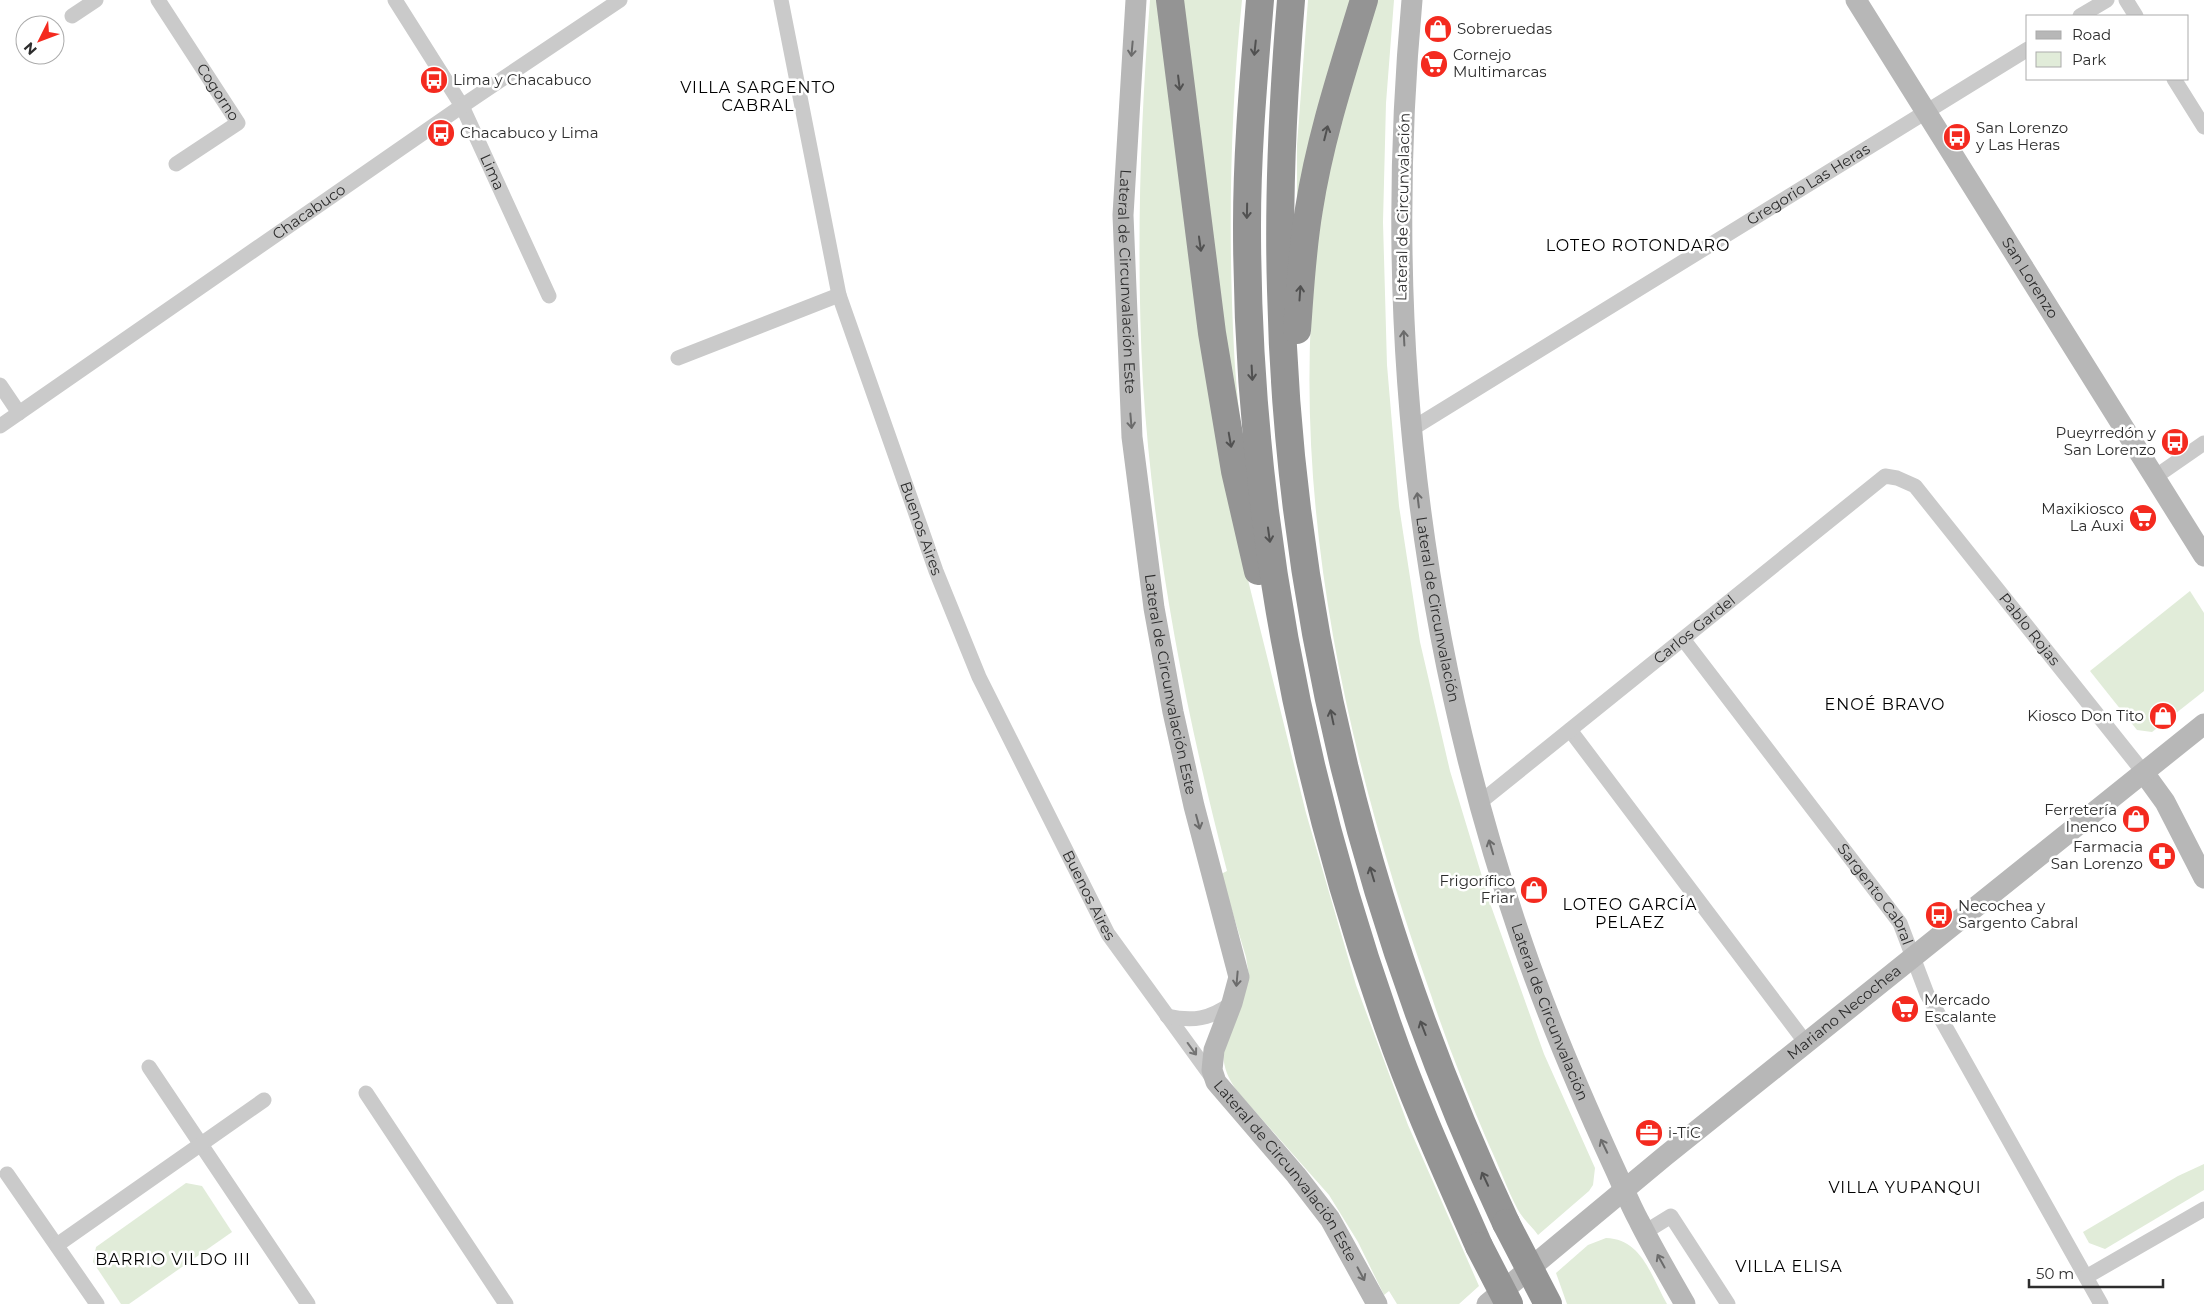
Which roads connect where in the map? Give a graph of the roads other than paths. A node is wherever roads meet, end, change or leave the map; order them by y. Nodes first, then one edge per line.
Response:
1 (96, 0) edge
2 (158, 0) edge
3 (395, 0) edge
4 (620, 0) edge
5 (781, 0) edge
6 (1136, 0) edge
7 (1170, 0) edge
8 (1260, 0) edge
9 (1291, 0) edge
10 (1364, 0) edge
11 (1412, 0) edge
12 (1856, 0) edge
13 (2107, 0) edge
14 (2126, 0) edge
15 (2082, 15) edge
16 (2135, 15) edge
17 (72, 16) dead end
18 (2026, 50) edge
19 (2175, 80) edge
20 (462, 106) junction
21 (1926, 112) junction
22 (2204, 127) edge
23 (176, 164) dead end
24 (838, 295) junction
25 (549, 296) dead end
26 (678, 358) dead end
27 (0, 386) edge
28 (19, 413) junction
29 (0, 426) edge
30 (1290, 429) junction
31 (1410, 430) junction
32 (2204, 443) edge
33 (2155, 477) junction
34 (1915, 486) joint
35 (2204, 556) edge
36 (1684, 639) junction
37 (2204, 724) edge
38 (1301, 728) junction
39 (1570, 730) junction
40 (2144, 772) junction
41 (1478, 804) junction
42 (2204, 878) edge
43 (1913, 957) junction
44 (1232, 1003) junction
45 (1167, 1016) junction
46 (1806, 1043) junction
47 (149, 1067) dead end
48 (1216, 1082) junction
49 (366, 1093) dead end
50 (264, 1100) dead end
51 (200, 1143) junction
52 (7, 1174) dead end
53 (1624, 1190) junction
54 (2204, 1209) edge
55 (1645, 1232) junction
56 (57, 1245) junction
57 (2086, 1277) junction
58 (97, 1304) edge
59 (308, 1304) edge
60 (506, 1304) edge
61 (1377, 1304) edge
62 (1487, 1304) edge
63 (1509, 1304) edge
64 (1548, 1304) edge
65 (1685, 1304) edge
66 (1728, 1304) edge
67 (2101, 1304) edge

1 - 17 street
2 - 23 street, Cogorno
3 - 20 street, Lima
4 - 20 street, Chacabuco
5 - 24 street, Buenos Aires
6 -> 44 street, Lateral de Circunvalación Este
7 -> 38 highway
8 -> 38 highway
9 - 30 highway
30 -> 10 highway
31 -> 11 street, Lateral de Circunvalación
12 - 21 street, San Lorenzo
13 - 15 street
14 - 16 street
18 - 21 street, Gregorio Las Heras
19 - 22 street
20 - 25 street, Lima
20 - 28 street, Chacabuco
21 - 31 street, Gregorio Las Heras
21 - 33 street, San Lorenzo
24 - 26 street
24 - 45 street, Buenos Aires
27 - 28 street
28 - 29 street, Chacabuco
64 -> 30 highway, bridge
41 -> 31 street, Lateral de Circunvalación
32 - 33 street
33 - 35 street, San Lorenzo
34 - 36 street, Carlos Gardel
34 - 40 street, Pablo Rojas
36 - 39 street, Carlos Gardel
36 - 43 street, Sargento Cabral
37 - 40 street, Mariano Necochea
38 - 63 highway, bridge
39 - 41 street, Carlos Gardel
39 - 46 street
40 - 42 street
40 - 43 street, Mariano Necochea
53 -> 41 street, Lateral de Circunvalación
43 - 46 street, Mariano Necochea
43 - 57 street, Sargento Cabral
44 - 45 street
44 - 48 street, Lateral de Circunvalación Este
45 -> 48 street, Buenos Aires
46 - 53 street, Mariano Necochea
47 - 51 street
48 -> 61 street, Lateral de Circunvalación Este
49 - 60 street
50 - 51 street
51 - 56 street
51 - 59 street
52 - 56 street
53 - 55 street, Lateral de Circunvalación
53 - 62 street, Mariano Necochea
54 - 57 street
65 -> 55 street, Lateral de Circunvalación
55 - 66 street
56 - 58 street
57 - 67 street, Sargento Cabral

